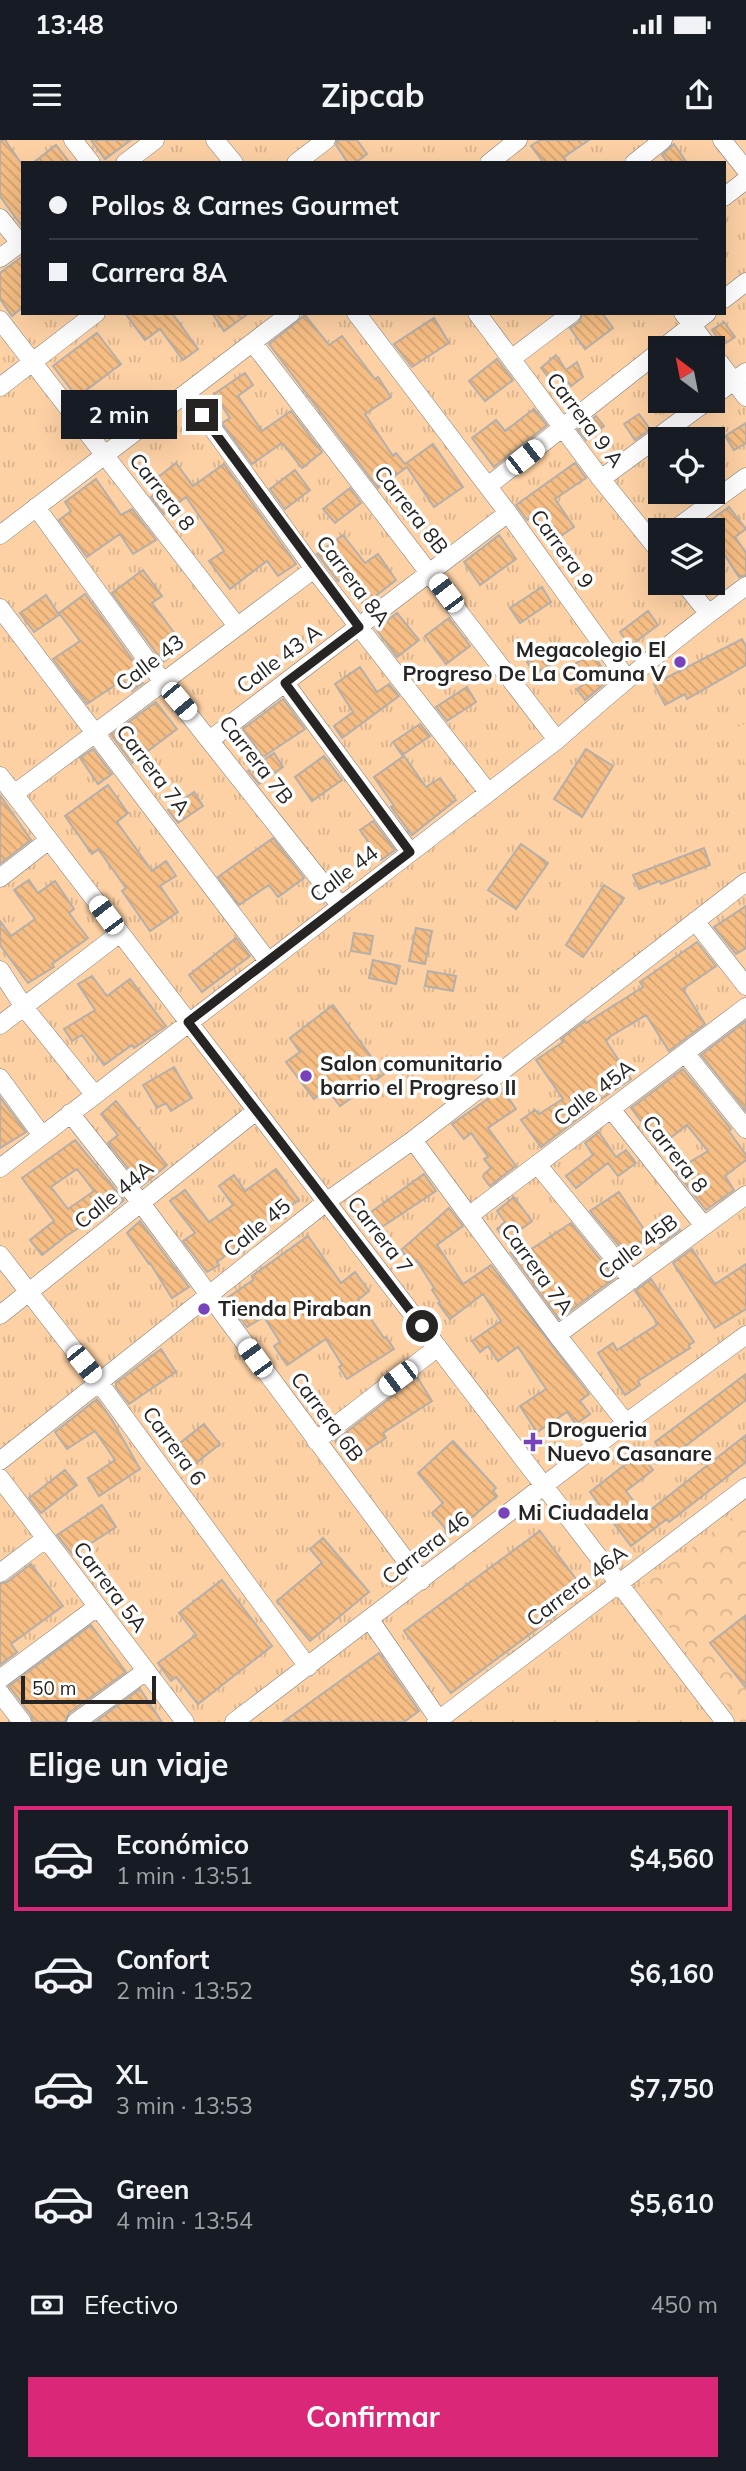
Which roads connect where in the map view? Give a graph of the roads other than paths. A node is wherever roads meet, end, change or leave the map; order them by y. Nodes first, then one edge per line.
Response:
1 (73, 140) edge
2 (155, 140) edge
3 (215, 140) edge
4 (326, 140) edge
5 (518, 140) edge
6 (663, 140) edge
7 (722, 140) edge
8 (89, 161) edge
9 (128, 161) edge
10 (232, 161) edge
11 (299, 161) edge
12 (492, 161) edge
13 (637, 161) edge
14 (746, 170) edge
15 (746, 180) edge
16 (726, 195) edge
17 (0, 218) edge
18 (21, 242) edge
19 (0, 258) edge
20 (746, 282) edge
21 (726, 297) edge
22 (93, 315) edge
23 (288, 315) edge
24 (358, 315) edge
25 (478, 315) edge
26 (569, 315) edge
27 (687, 319) edge
28 (0, 320) edge
29 (672, 336) edge
30 (700, 336) edge
31 (253, 343) junction
32 (511, 359) junction
33 (648, 359) edge
34 (30, 362) junction
35 (725, 364) edge
36 (740, 376) edge
37 (0, 387) edge
38 (725, 387) edge
39 (187, 393) junction
40 (746, 397) edge
41 (691, 413) edge
42 (563, 427) junction
43 (105, 456) junction
44 (746, 477) edge
45 (601, 479) junction
46 (488, 486) junction
47 (36, 508) junction
48 (508, 513) junction
49 (690, 518) edge
50 (648, 534) edge
51 (0, 535) edge
52 (314, 569) junction
53 (430, 572) junction
54 (746, 586) edge
55 (694, 595) edge
56 (0, 608) edge
57 (708, 613) junction
58 (237, 626) junction
59 (359, 627) junction
60 (627, 679) junction
61 (163, 682) junction
62 (285, 683) junction
63 (95, 731) junction
64 (211, 739) junction
65 (557, 740) junction
66 (0, 776) edge
67 (488, 792) junction
68 (14, 794) junction
69 (49, 840) junction
70 (410, 852) junction
71 (0, 878) edge
72 (746, 882) edge
73 (340, 905) junction
74 (695, 921) junction
75 (120, 933) junction
76 (268, 961) junction
77 (0, 971) edge
78 (746, 986) edge
79 (24, 1007) junction
80 (746, 1007) edge
81 (188, 1022) junction
82 (0, 1025) edge
83 (685, 1053) junction
84 (0, 1078) edge
85 (94, 1094) junction
86 (611, 1109) junction
87 (256, 1111) junction
88 (70, 1113) junction
89 (746, 1129) edge
90 (41, 1134) junction
91 (413, 1140) junction
92 (537, 1164) junction
93 (0, 1168) edge
94 (746, 1195) edge
95 (326, 1202) junction
96 (141, 1203) junction
97 (470, 1215) junction
98 (704, 1226) junction
99 (0, 1255) edge
100 (632, 1280) junction
101 (28, 1293) junction
102 (209, 1296) junction
103 (0, 1315) edge
104 (556, 1335) junction
105 (746, 1335) edge
106 (438, 1347) junction
107 (98, 1381) junction
108 (625, 1423) junction
109 (316, 1441) junction
110 (0, 1461) edge
111 (0, 1478) edge
112 (544, 1485) junction
113 (746, 1487) edge
114 (45, 1539) junction
115 (0, 1573) edge
116 (421, 1581) junction
117 (618, 1584) junction
118 (97, 1607) junction
119 (370, 1620) junction
120 (308, 1667) junction
121 (146, 1671) junction
122 (0, 1679) edge
123 (0, 1693) edge
124 (438, 1721) edge
125 (22, 1722) edge
126 (76, 1722) edge
127 (185, 1722) edge
128 (234, 1722) edge
129 (725, 1722) edge

1 - 8 street
2 - 9 street
3 - 10 street
4 - 11 street
5 - 12 street
6 - 13 street
7 - 14 street
15 - 16 street
17 - 18 street
18 - 19 street
20 - 21 street
22 - 34 street
23 - 31 street
24 - 46 street, Carrera 9
25 - 32 street, Carrera 9 A
26 - 32 street
27 - 29 street
27 - 30 street
28 - 34 street, Carrera 8
31 - 39 street
31 - 53 street, Carrera 8B
32 - 42 street, Carrera 9 A
33 - 42 street
34 - 37 street
34 - 43 street, Carrera 8
35 - 36 street
36 - 38 street
36 - 40 street
39 - 43 street
39 - 52 street, Carrera 8A
41 - 45 street
42 - 45 street, Carrera 9 A
42 - 46 street
43 - 47 street
43 - 58 street, Carrera 8
44 - 49 street
45 - 50 street, Carrera 9 A
46 - 48 street, Carrera 9
47 - 51 street
47 - 61 street, Carrera 7B
48 - 53 street, Calle 43 A
48 - 60 street, Carrera 9
52 - 58 street, Calle 43
52 - 59 street, Carrera 8A
53 - 59 street, Calle 43 A
53 - 65 street, Carrera 8B
54 - 57 street, Calle 44
55 - 57 street
56 - 63 street, Carrera 7A
57 - 60 street, Calle 44
58 - 61 street, Calle 43
59 - 62 street, Calle 43 A
59 - 67 street, Carrera 8A
60 - 65 street, Calle 44
61 - 63 street, Calle 43
61 - 64 street, Carrera 7B
62 - 64 street, Calle 43 A
62 - 70 street
63 - 68 street, Calle 43
63 - 76 street, Carrera 7A
64 - 73 street, Carrera 7B
65 - 67 street, Calle 44
66 - 68 street, Carrera 7
67 - 70 street, Calle 44
68 - 69 street, Carrera 7
69 - 71 street
69 - 75 street, Carrera 7
70 - 73 street, Calle 44
72 - 74 street, Calle 45
73 - 76 street, Calle 44
74 - 78 street
74 - 91 street, Calle 45
75 - 79 street
75 - 81 street, Carrera 7
76 - 81 street, Calle 44
77 - 79 street
79 - 82 street
79 - 85 street
80 - 83 street, Calle 45A
81 - 85 street, Calle 44
81 - 87 street, Carrera 7
83 - 86 street, Calle 45A
83 - 89 street
84 - 90 street
85 - 88 street, Calle 44
86 - 92 street, Calle 45A
86 - 98 street, Carrera 8
87 - 95 street, Carrera 7
87 - 96 street, Calle 44A
88 - 90 street, Calle 44
88 - 96 street, Carrera 6B
90 - 93 street, Calle 44
91 - 95 street, Calle 45
91 - 97 street, Carrera 7A
92 - 97 street, Calle 45A
92 - 100 street
94 - 98 street, Calle 45B
95 - 102 street, Calle 45
95 - 106 street, Carrera 7
96 - 101 street, Calle 44A
96 - 102 street, Carrera 6B
97 - 104 street, Carrera 7A
98 - 100 street, Calle 45B
99 - 101 street, Carrera 6
100 - 104 street, Calle 45B
101 - 103 street, Calle 44A
101 - 107 street, Carrera 6
102 - 107 street, Calle 45
102 - 109 street, Carrera 6B
104 - 108 street, Carrera 7A
105 - 108 street, Carrera 46
106 - 109 street
106 - 112 street, Carrera 7
107 - 110 street, Calle 45
107 - 120 street, Carrera 6
108 - 112 street, Carrera 46
109 - 116 street, Carrera 6B
111 - 114 street, Carrera 5A
112 - 116 street, Carrera 46
112 - 117 street, Carrera 7
113 - 117 street, Carrera 46A
114 - 115 street
114 - 118 street, Carrera 5A
116 - 119 street, Carrera 46
117 - 124 street, Carrera 46A
117 - 129 street, Carrera 7
118 - 121 street, Carrera 5A
118 - 122 street
119 - 120 street, Carrera 46
119 - 124 street
120 - 128 street, Carrera 46
121 - 126 street
121 - 127 street, Carrera 5A
123 - 125 street

